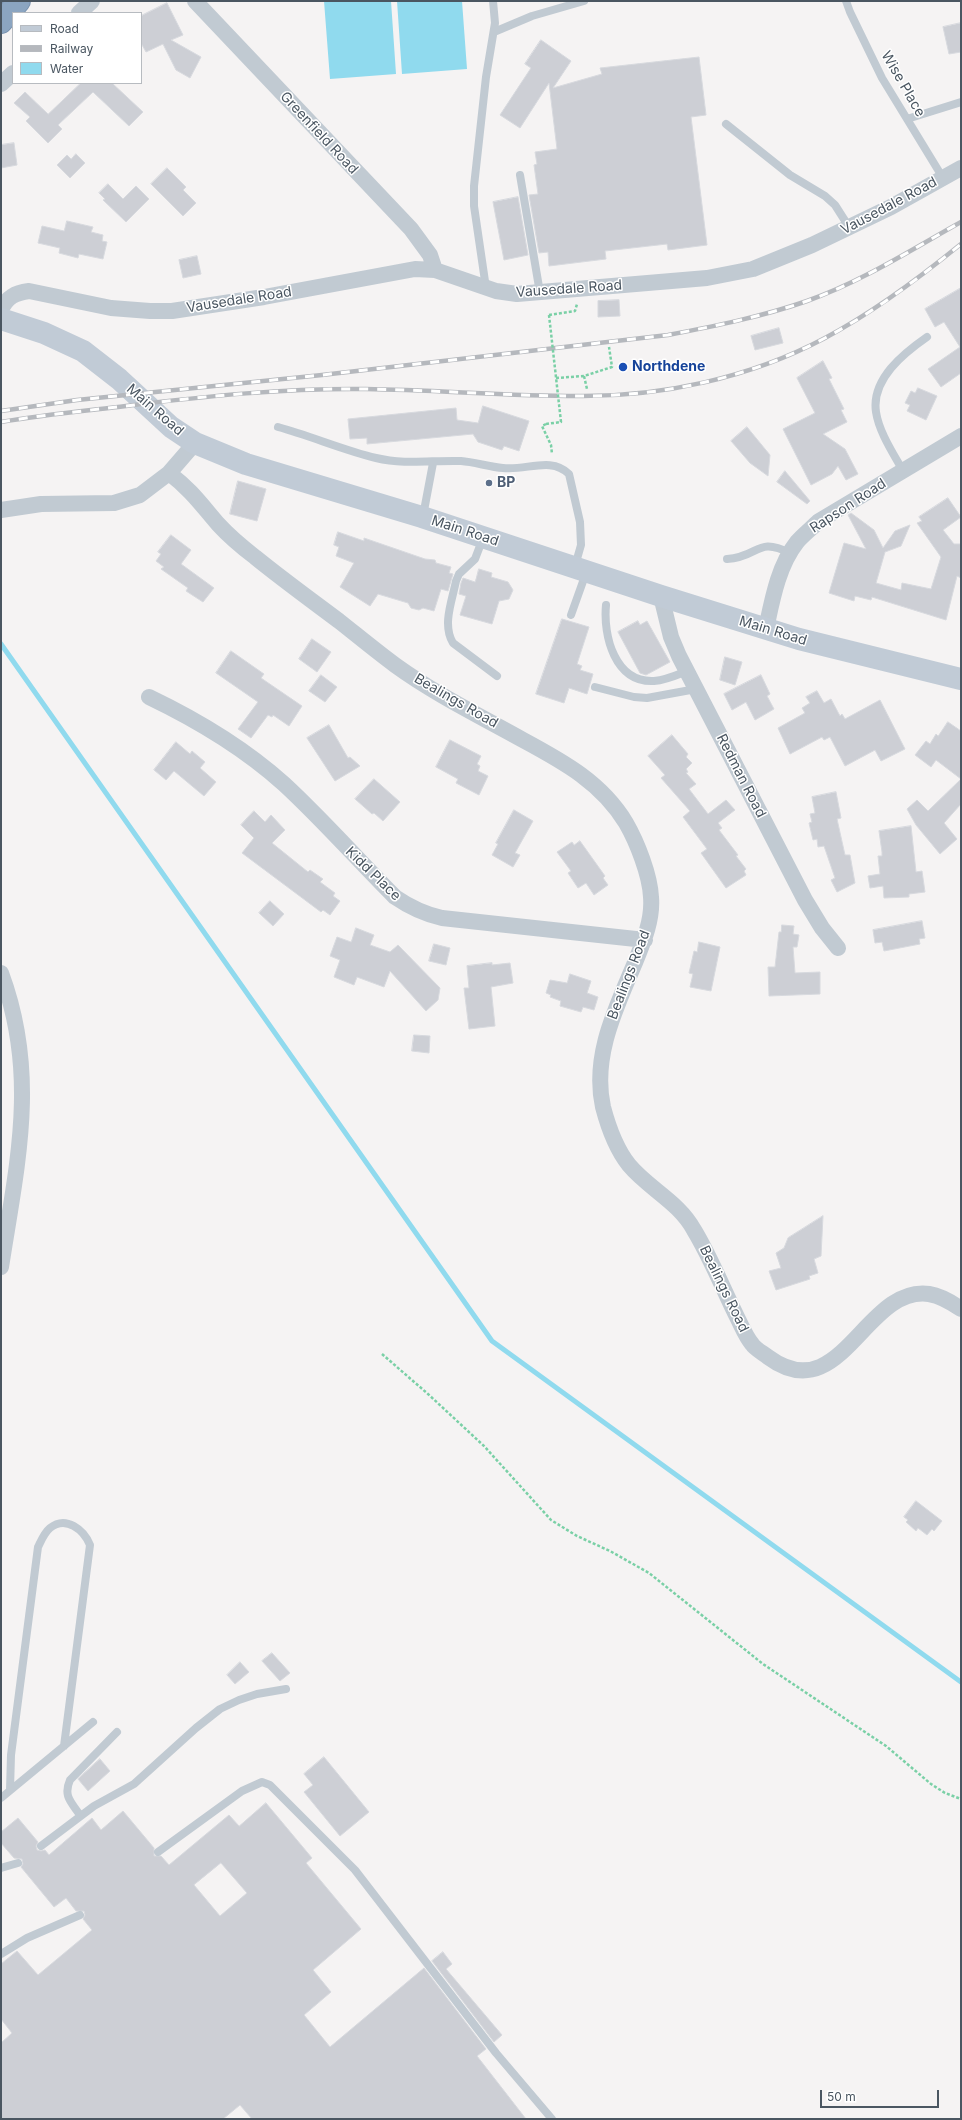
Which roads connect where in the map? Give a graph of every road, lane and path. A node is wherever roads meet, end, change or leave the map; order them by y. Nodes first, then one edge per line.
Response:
1 (19, 1) edge
2 (92, 1) edge
3 (195, 1) edge
4 (493, 1) edge
5 (584, 1) edge
6 (846, 1) edge
7 (80, 12) edge
8 (1, 22) edge
9 (494, 32) junction
10 (12, 74) edge
11 (1, 84) edge
12 (961, 102) edge
13 (907, 119) junction
14 (726, 124) dead end
15 (961, 168) edge
16 (520, 175) dead end
17 (943, 178) junction
18 (849, 227) junction
19 (435, 270) junction
20 (486, 288) junction
21 (540, 293) junction
22 (1, 310) edge
23 (575, 311) dead end
24 (1, 319) edge
25 (927, 337) dead end
26 (609, 347) dead end
27 (584, 376) junction
28 (556, 378) junction
29 (587, 389) dead end
30 (278, 427) dead end
31 (961, 436) edge
32 (195, 443) junction
33 (433, 463) junction
34 (553, 465) junction
35 (903, 471) junction
36 (169, 473) junction
37 (1, 510) edge
38 (422, 517) junction
39 (484, 537) junction
40 (790, 553) junction
41 (727, 559) dead end
42 (581, 569) junction
43 (660, 596) junction
44 (606, 605) dead end
45 (571, 615) dead end
46 (766, 629) junction
47 (687, 671) junction
48 (497, 676) dead end
49 (961, 679) edge
50 (595, 686) dead end
51 (696, 689) junction
52 (149, 697) dead end
53 (645, 940) junction
54 (838, 948) dead end
55 (1, 973) edge
56 (1, 1268) edge
57 (961, 1309) edge
58 (382, 1354) dead end
59 (286, 1689) dead end
60 (93, 1722) dead end
61 (117, 1732) dead end
62 (64, 1746) junction
63 (10, 1790) junction
64 (1, 1798) edge
65 (961, 1799) edge
66 (80, 1816) junction
67 (41, 1846) dead end
68 (158, 1852) dead end
69 (18, 1863) dead end
70 (1, 1868) edge
71 (80, 1915) dead end
72 (1, 1954) edge
73 (552, 2119) edge

1 - 8 highway
2 - 7 street
3 - 19 street, Greenfield Road
4 - 9 lane
5 - 9 lane
6 - 13 lane, Wise Place
9 - 20 lane
10 - 11 street
12 - 13 lane
13 - 17 lane, Wise Place
14 - 18 lane
15 - 17 street, Vausedale Road
16 - 21 lane
17 - 18 street, Vausedale Road
18 - 21 street, Vausedale Road
19 - 20 street, Vausedale Road
19 - 22 street, Vausedale Road
20 - 21 street, Vausedale Road
23 - 28 path, bridge
24 - 32 main road, Main Road
25 - 35 lane
26 - 27 path
27 - 28 path
27 - 29 path
28 - 34 path, bridge
30 - 33 lane
31 - 35 street, Rapson Road
32 - 36 street
32 - 38 main road, Main Road
33 - 34 lane
33 - 38 lane
34 - 42 lane
35 - 40 street, Rapson Road
36 - 37 street
36 - 53 street, Bealings Road
38 - 39 main road, Main Road
39 - 42 main road, Main Road
39 - 48 lane
40 - 41 lane
40 - 46 street, Rapson Road
42 - 43 main road, Main Road
42 - 45 lane
43 - 46 main road, Main Road
43 - 47 street, Redman Road
44 - 47 lane
46 - 49 main road, Main Road
47 - 51 street, Redman Road
50 - 51 lane
51 - 54 street, Redman Road
52 - 53 street, Kidd Place
53 - 57 street, Bealings Road
55 - 56 street
58 - 65 path
59 - 66 lane
60 - 62 lane
61 - 66 lane
62 - 63 lane
62 - 63 lane
63 - 64 lane
66 - 67 lane
68 - 73 lane
69 - 70 lane
71 - 72 lane

